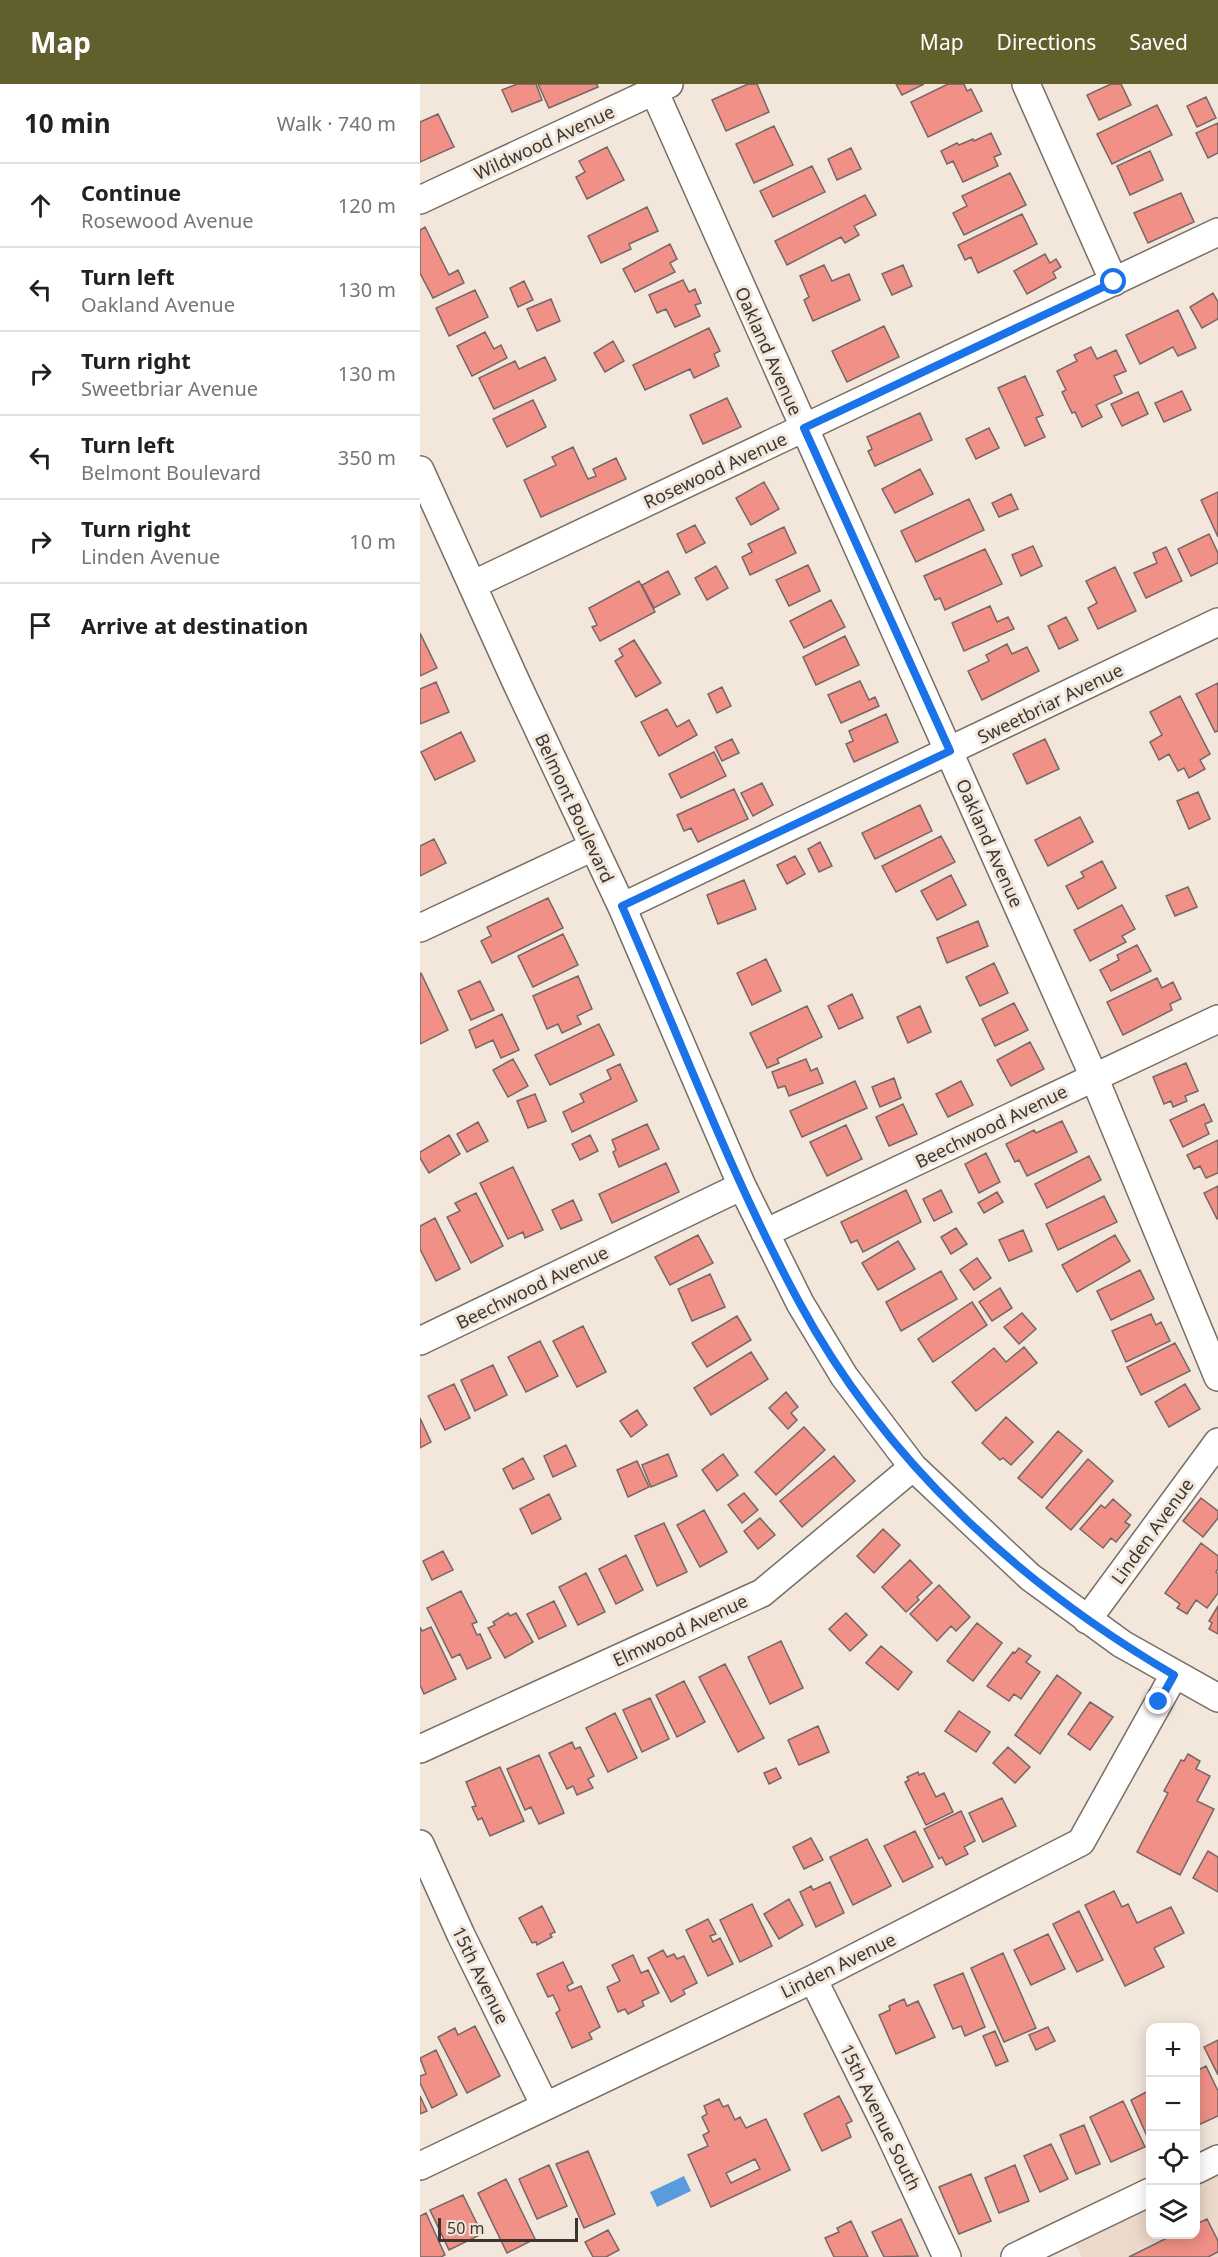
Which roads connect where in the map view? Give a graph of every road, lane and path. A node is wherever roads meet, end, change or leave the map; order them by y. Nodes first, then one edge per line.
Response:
1 (1026, 84) edge
2 (658, 86) edge
3 (420, 201) edge
4 (1218, 232) edge
5 (1114, 282) junction
6 (804, 428) junction
7 (420, 470) edge
8 (425, 496) edge
9 (472, 585) junction
10 (1218, 622) edge
11 (950, 751) junction
12 (593, 847) junction
13 (622, 906) junction
14 (420, 928) edge
15 (1218, 1019) edge
16 (1094, 1077) junction
17 (742, 1186) junction
18 (765, 1233) junction
19 (420, 1341) edge
20 (1218, 1377) edge
21 (1218, 1442) edge
22 (913, 1467) junction
23 (1087, 1620) junction
24 (1174, 1675) junction
25 (1218, 1698) edge
26 (420, 1749) edge
27 (420, 1844) edge
28 (813, 1979) junction
29 (545, 2106) junction
30 (1218, 2159) edge
31 (420, 2166) edge
32 (1200, 2168) edge
33 (1146, 2194) edge
34 (947, 2257) edge
35 (1015, 2257) edge

1 - 5 street
2 - 3 street, Wildwood Avenue
2 - 6 street, Oakland Avenue
4 - 5 street, Rosewood Avenue
5 - 6 street, Rosewood Avenue
6 - 9 street, Rosewood Avenue
6 - 11 street, Oakland Avenue
7 - 8 street, Belmont Boulevard
8 - 9 street, Belmont Boulevard
9 - 12 street, Belmont Boulevard
10 - 11 street, Sweetbriar Avenue
11 - 13 street, Sweetbriar Avenue
11 - 16 street, Oakland Avenue
12 - 13 street, Belmont Boulevard
12 - 14 street
13 - 17 street, Belmont Boulevard
15 - 16 street, Beechwood Avenue
16 - 18 street, Beechwood Avenue
16 - 20 street, Oakland Avenue
17 - 18 street, Belmont Boulevard
17 - 19 street, Beechwood Avenue
18 - 22 street, Belmont Boulevard
21 - 23 street, Linden Avenue
22 - 23 street, Belmont Boulevard
22 - 26 street, Elmwood Avenue
23 - 24 street, Belmont Boulevard
24 - 25 street, Belmont Boulevard
24 - 28 street, Linden Avenue
27 - 29 street, 15th Avenue
28 - 29 street, Linden Avenue
28 - 34 street, 15th Avenue South
29 - 31 street, Linden Avenue
30 - 32 street
33 - 35 street

